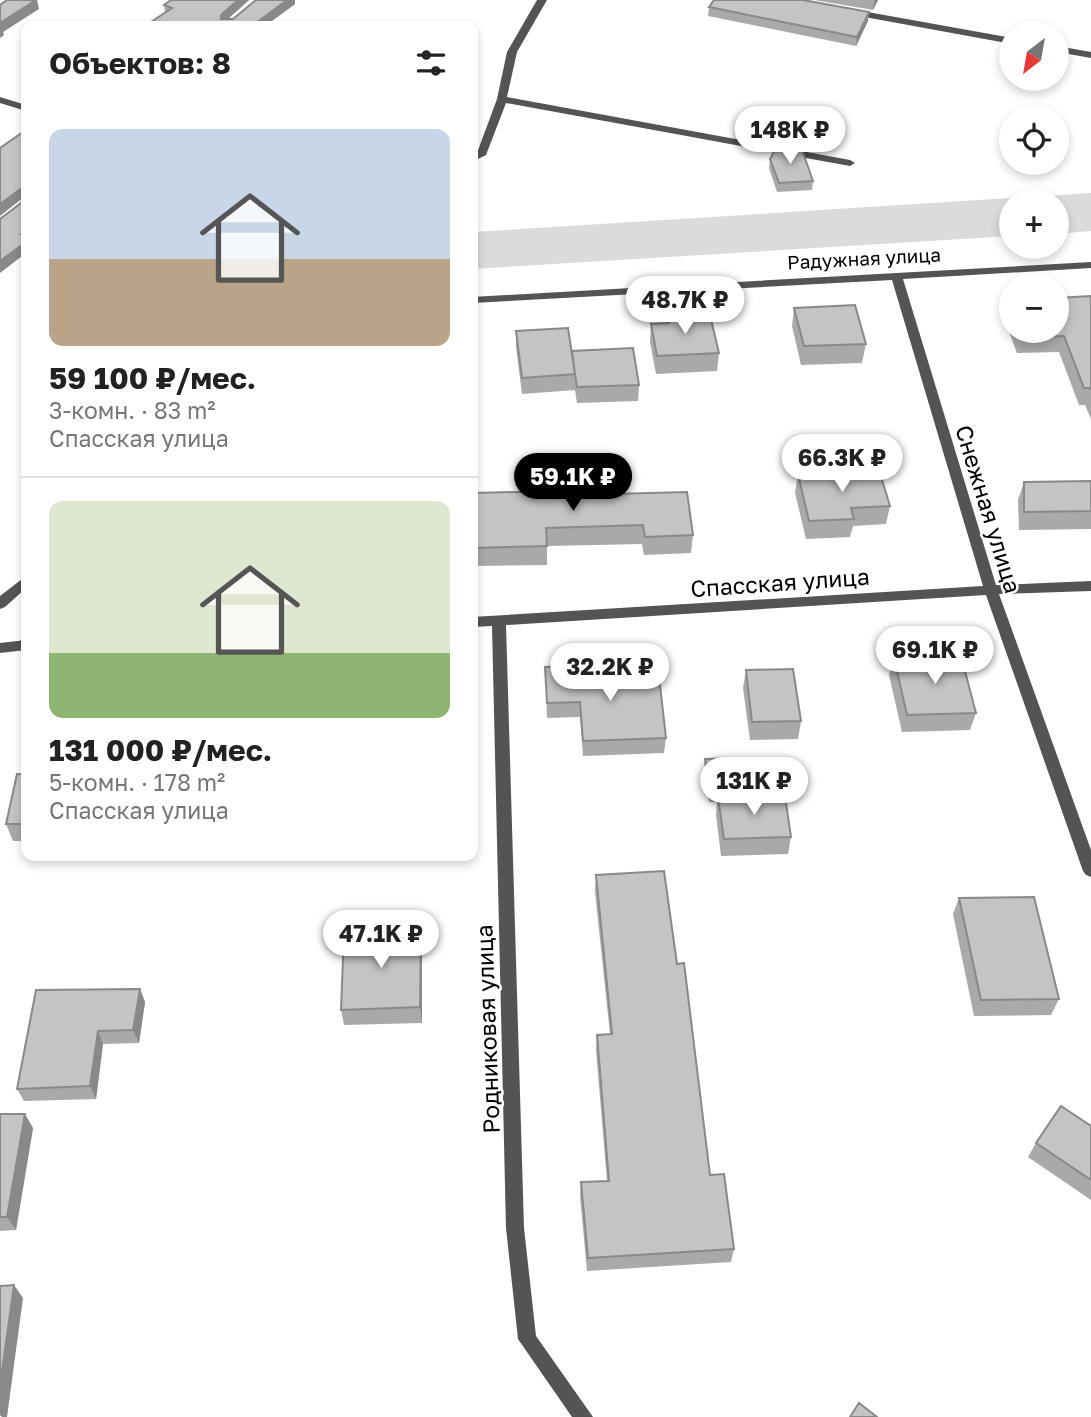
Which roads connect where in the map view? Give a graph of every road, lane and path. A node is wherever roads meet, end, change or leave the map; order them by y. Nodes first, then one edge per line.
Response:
1 (542, 0) edge
2 (837, 10) edge
3 (999, 39) edge
4 (1069, 51) edge
5 (1091, 55) edge
6 (502, 99) junction
7 (0, 100) edge
8 (21, 106) edge
9 (478, 156) edge
10 (850, 163) dead end
11 (1091, 265) edge
12 (896, 275) junction
13 (478, 300) edge
14 (21, 585) edge
15 (1091, 586) edge
16 (991, 590) junction
17 (0, 604) edge
18 (499, 620) junction
19 (478, 622) edge
20 (21, 646) edge
21 (0, 648) edge
22 (1091, 871) edge
23 (584, 1417) edge

1 - 6 street
2 - 3 street
4 - 5 street
6 - 9 street
6 - 10 street
7 - 8 street
11 - 12 street, Радужная улица
12 - 13 street, Радужная улица
12 - 16 street, Снежная улица
14 - 17 street
15 - 16 street, Спасская улица
16 - 18 street, Спасская улица
16 - 22 street, Снежная улица
18 - 19 street, Спасская улица
18 - 23 street, Родниковая улица
20 - 21 street

